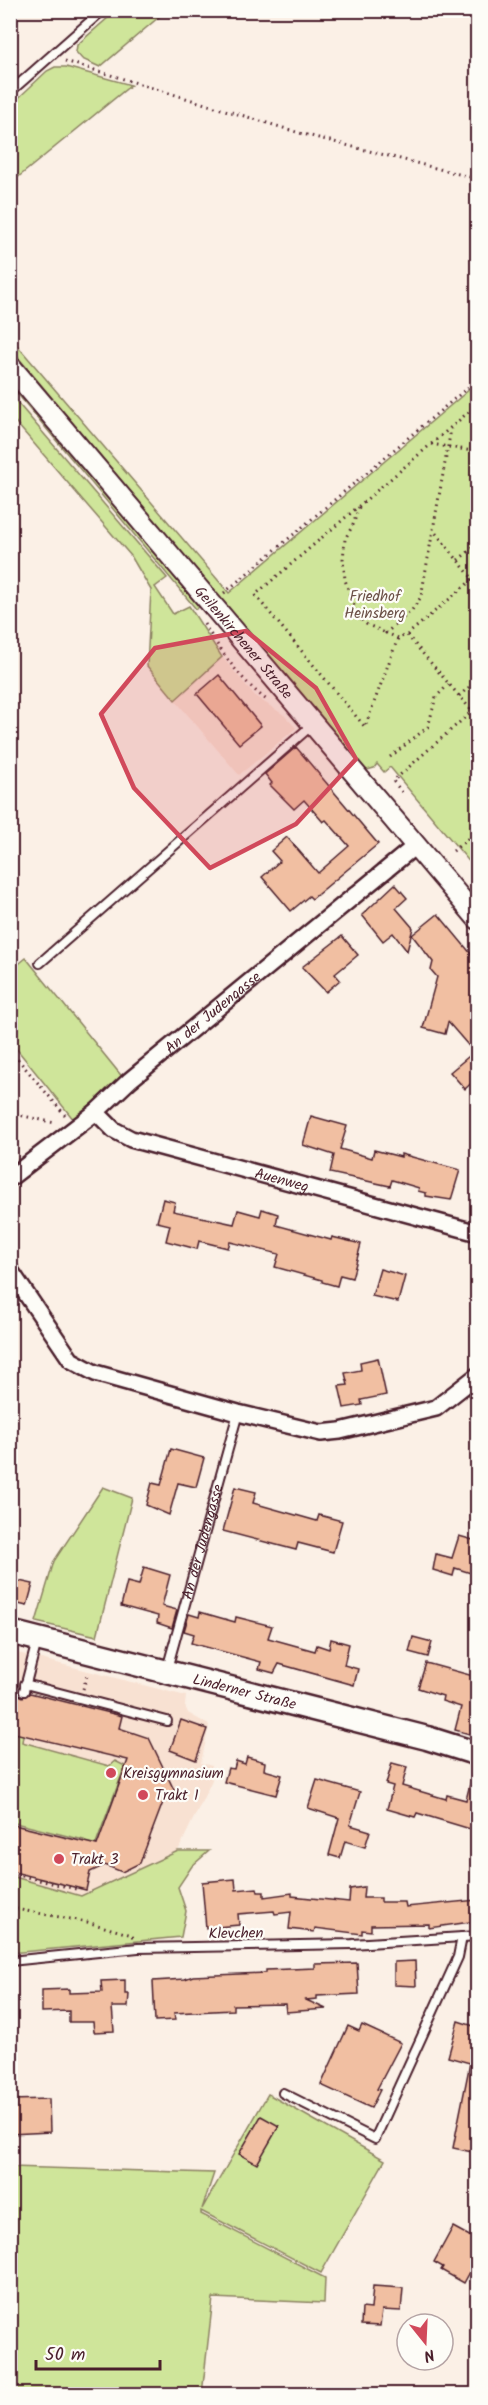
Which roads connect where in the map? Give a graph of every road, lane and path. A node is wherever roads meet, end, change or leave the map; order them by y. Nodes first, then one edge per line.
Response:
1 (103, 10) edge
2 (52, 57) junction
3 (10, 92) edge
4 (477, 178) edge
5 (10, 366) edge
6 (477, 379) edge
7 (477, 404) edge
8 (451, 428) junction
9 (431, 444) junction
10 (448, 448) junction
11 (477, 452) edge
12 (359, 506) junction
13 (434, 531) junction
14 (477, 544) edge
15 (458, 560) junction
16 (477, 575) edge
17 (473, 579) junction
18 (477, 584) edge
19 (212, 603) junction
20 (386, 633) junction
21 (407, 635) junction
22 (398, 638) junction
23 (477, 679) edge
24 (448, 684) junction
25 (458, 696) junction
26 (477, 706) edge
27 (471, 711) junction
28 (477, 718) edge
29 (313, 724) junction
30 (390, 757) dead end
31 (402, 792) dead end
32 (477, 830) edge
33 (415, 846) junction
34 (453, 851) dead end
35 (477, 919) edge
36 (40, 963) dead end
37 (10, 1050) edge
38 (96, 1112) junction
39 (10, 1113) edge
40 (75, 1127) junction
41 (10, 1178) edge
42 (477, 1233) edge
43 (10, 1270) edge
44 (477, 1375) edge
45 (238, 1413) junction
46 (10, 1632) edge
47 (37, 1638) junction
48 (88, 1671) dead end
49 (166, 1671) junction
50 (85, 1683) dead end
51 (167, 1721) dead end
52 (477, 1754) edge
53 (10, 1873) edge
54 (80, 1890) dead end
55 (10, 1908) edge
56 (477, 1936) edge
57 (462, 1937) junction
58 (138, 1948) junction
59 (10, 1961) edge
60 (283, 2093) dead end

1 - 2 lane
2 - 3 lane
2 - 4 path
5 - 19 street, Geilenkirchener Straße
6 - 19 path
7 - 8 path
8 - 9 path
8 - 10 path
9 - 10 path
9 - 12 path
10 - 11 path
10 - 13 path
12 - 20 path
12 - 22 path
13 - 15 path
13 - 20 path
14 - 15 path
15 - 17 path
16 - 17 path
17 - 18 path
17 - 21 path
19 - 29 street, Geilenkirchener Straße
20 - 22 path
21 - 22 path
21 - 24 path
23 - 25 path
24 - 25 path
24 - 30 path
25 - 27 path
26 - 27 path
27 - 28 path
27 - 31 path
29 - 33 street, Geilenkirchener Straße
29 - 36 lane
32 - 34 path
33 - 35 street, Geilenkirchener Straße
33 - 38 street, An der Judengasse
37 - 40 path
38 - 40 street, An der Judengasse
38 - 42 street, Auenweg
39 - 40 path
40 - 41 street, An der Judengasse
43 - 45 street
44 - 45 street
45 - 49 lane, An der Judengasse
46 - 47 main road, Linderner Straße
47 - 49 main road, Linderner Straße
47 - 51 lane
48 - 50 path
49 - 52 main road, Linderner Straße
53 - 54 path
55 - 58 path
56 - 57 lane, Klevchen
57 - 58 lane, Klevchen
57 - 60 lane
58 - 59 lane, Klevchen

